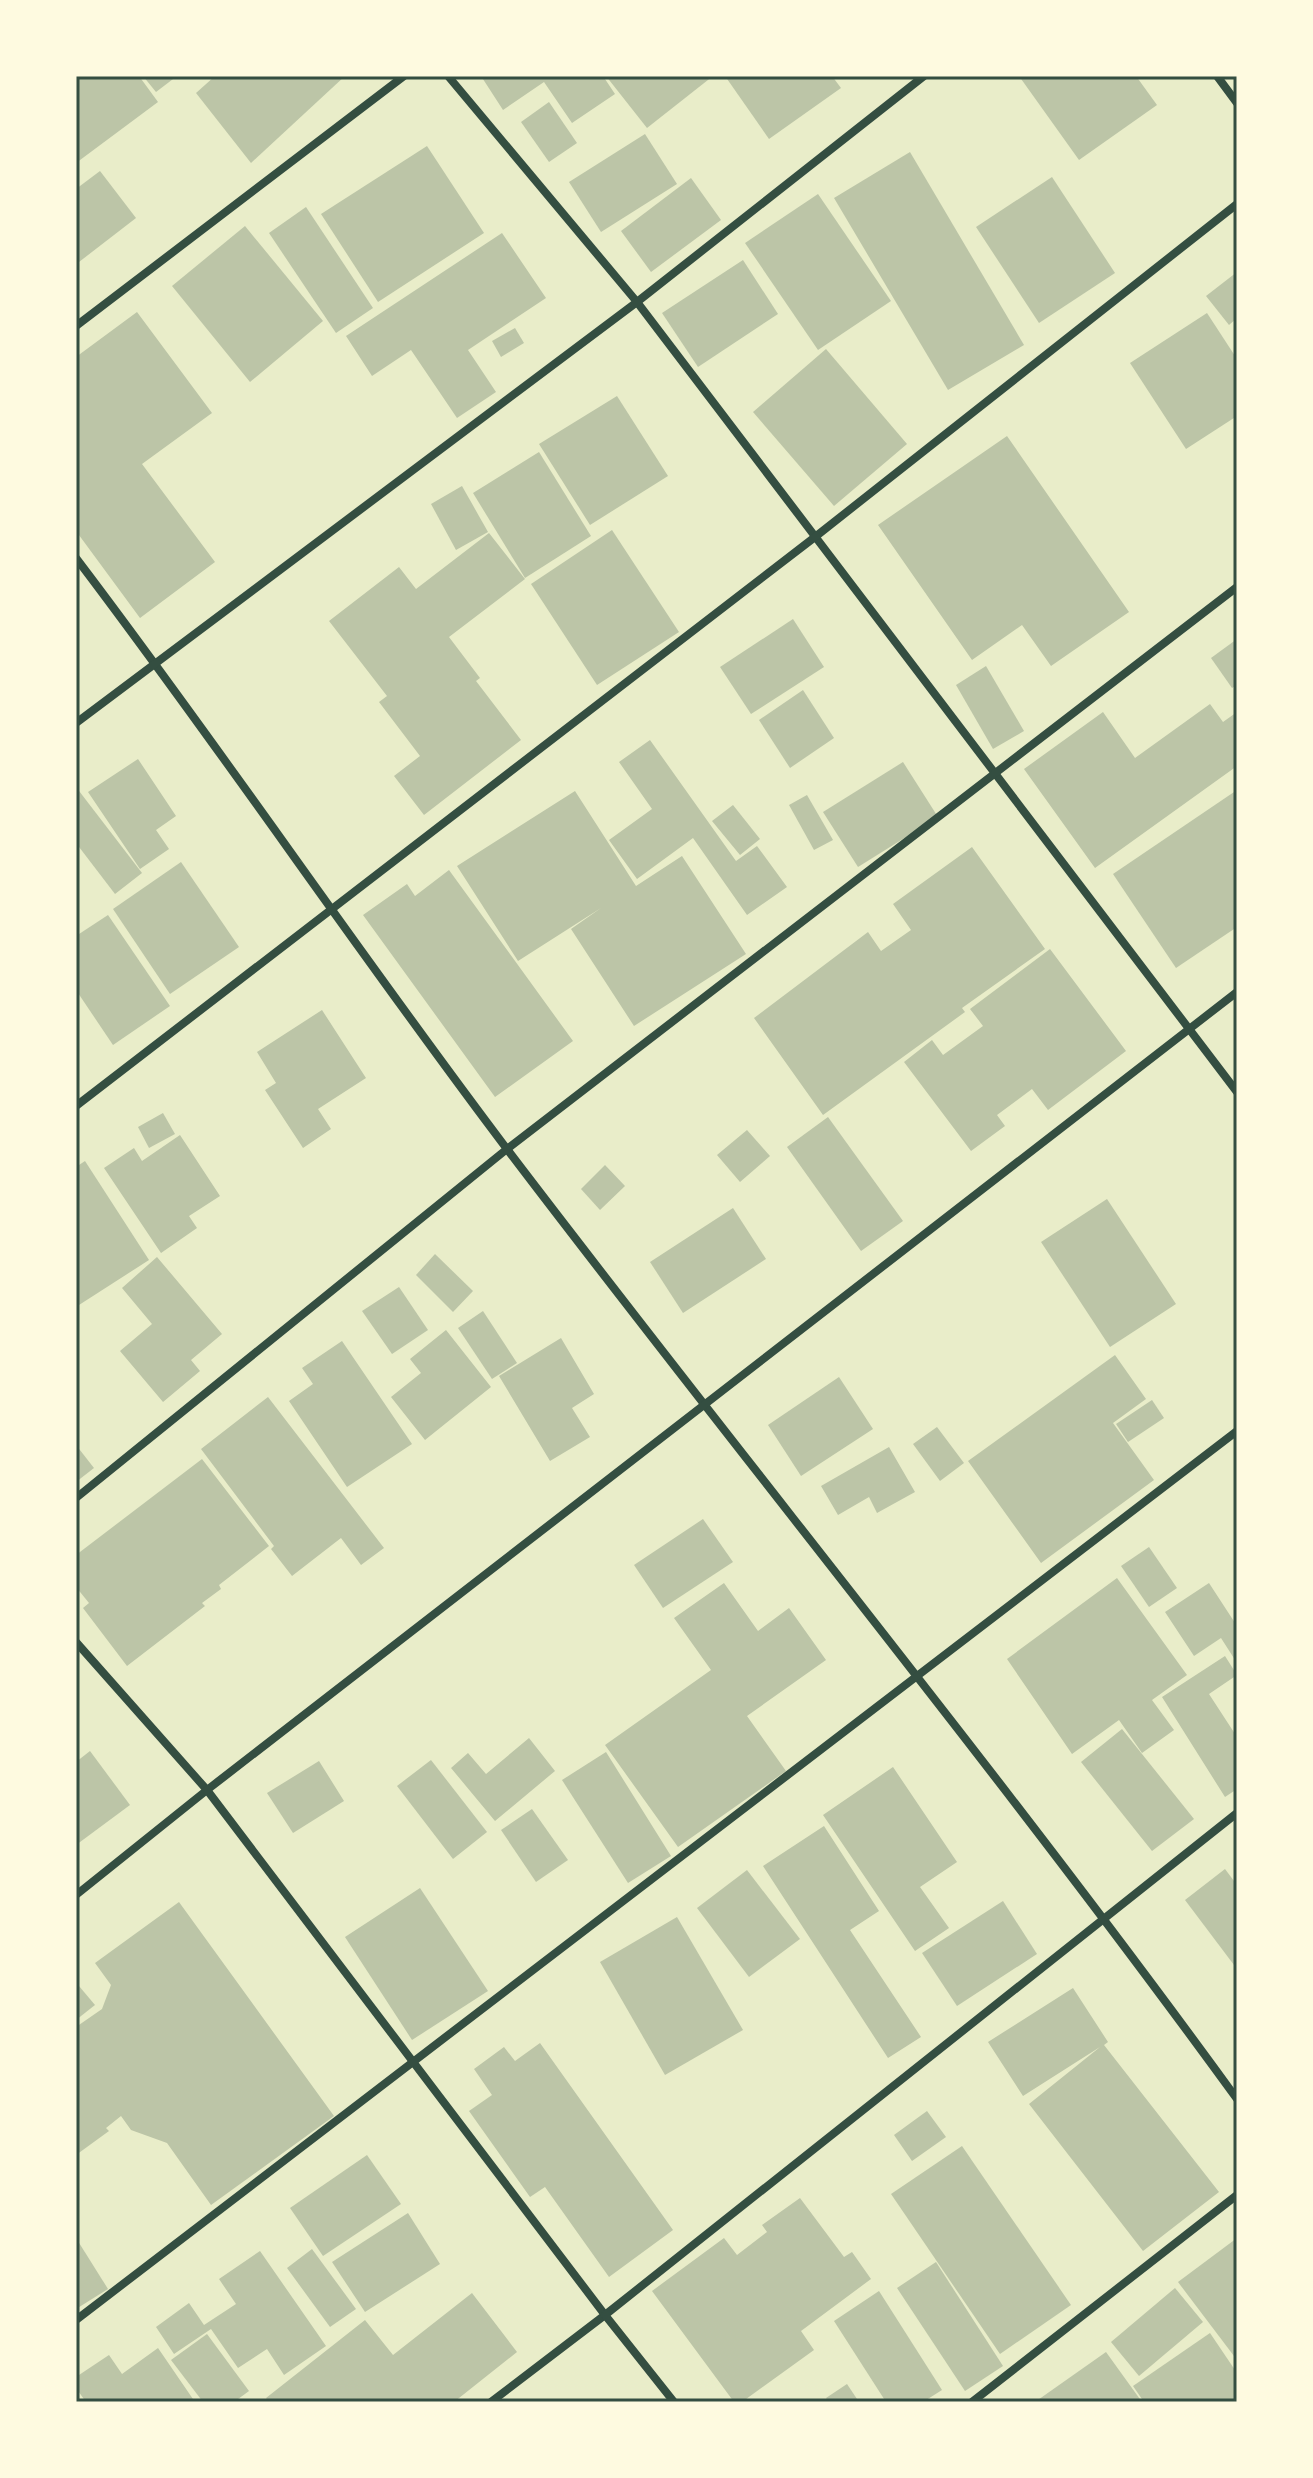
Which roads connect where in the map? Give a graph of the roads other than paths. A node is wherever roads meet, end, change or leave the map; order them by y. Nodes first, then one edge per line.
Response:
1 (404, 76) edge
2 (448, 76) edge
3 (924, 76) edge
4 (1217, 76) edge
5 (1237, 103) edge
6 (1237, 204) edge
7 (637, 302) junction
8 (76, 326) edge
9 (815, 537) junction
10 (76, 558) edge
11 (1237, 587) edge
12 (155, 662) junction
13 (76, 723) edge
14 (995, 773) junction
15 (333, 908) junction
16 (1237, 992) edge
17 (1189, 1029) junction
18 (1237, 1092) edge
19 (76, 1106) edge
20 (507, 1149) junction
21 (704, 1405) junction
22 (1237, 1431) edge
23 (76, 1498) edge
24 (76, 1642) edge
25 (918, 1678) junction
26 (207, 1790) junction
27 (1237, 1813) edge
28 (76, 1895) edge
29 (1104, 1916) junction
30 (413, 2059) junction
31 (1237, 2099) edge
32 (1237, 2195) edge
33 (605, 2315) junction
34 (76, 2320) edge
35 (491, 2402) edge
36 (674, 2402) edge
37 (972, 2402) edge

1 - 8 street
2 - 7 street
3 - 7 street
4 - 5 street
6 - 9 street
7 - 9 street
7 - 12 street
9 - 14 street
9 - 15 street
10 - 12 street
11 - 14 street
12 - 13 street
12 - 15 street
14 - 17 street
14 - 20 street
15 - 19 street
15 - 20 street
16 - 17 street
17 - 18 street
17 - 21 street
20 - 21 street
20 - 23 street
21 - 25 street
21 - 26 street
22 - 25 street
24 - 26 street
25 - 29 street
25 - 30 street
26 - 28 street
26 - 30 street
27 - 29 street
29 - 31 street
29 - 33 street
30 - 33 street
30 - 34 street
32 - 37 street
33 - 35 street
33 - 36 street

